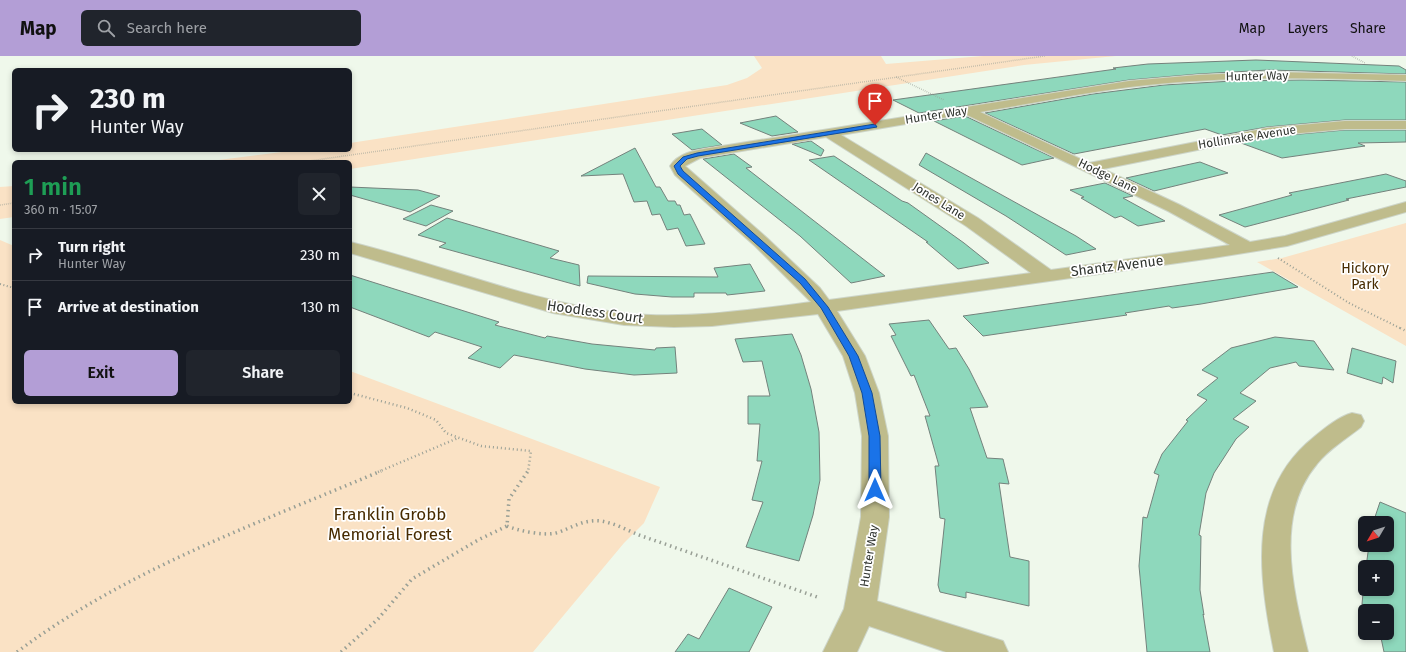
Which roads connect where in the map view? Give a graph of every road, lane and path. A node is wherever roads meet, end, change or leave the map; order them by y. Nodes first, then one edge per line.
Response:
1 (1045, 56) edge
2 (895, 77) junction
3 (1406, 78) edge
4 (966, 110) junction
5 (1406, 125) edge
6 (829, 133) junction
7 (316, 160) edge
8 (1089, 166) junction
9 (12, 203) edge
10 (0, 205) edge
11 (1406, 207) edge
12 (1247, 247) junction
13 (352, 248) edge
14 (1046, 275) junction
15 (0, 284) edge
16 (12, 287) edge
17 (824, 307) junction
18 (1406, 331) edge
19 (352, 394) edge
20 (1352, 421) dead end
21 (458, 438) junction
22 (507, 526) junction
23 (820, 598) dead end
24 (860, 609) junction
25 (17, 652) edge
26 (341, 652) edge
27 (840, 652) edge
28 (991, 652) edge
29 (1291, 652) edge

1 - 2 path
2 - 4 path
2 - 7 path
3 - 4 street, Hunter Way
4 - 6 street, Hunter Way
4 - 8 street, Hodge Lane
5 - 8 street, Hollinrake Avenue
6 - 14 street, Jones Lane
6 - 17 street, Hunter Way
8 - 12 street, Hodge Lane
9 - 10 path
11 - 12 street, Shantz Avenue
12 - 14 street, Shantz Avenue
12 - 18 path
13 - 17 street, Hoodless Court
14 - 17 street, Shantz Avenue
15 - 16 path
17 - 24 street, Hunter Way
19 - 21 path
20 - 29 street
21 - 22 path
21 - 25 path
22 - 23 path
22 - 26 path
24 - 27 street, Hunter Way
24 - 28 street

